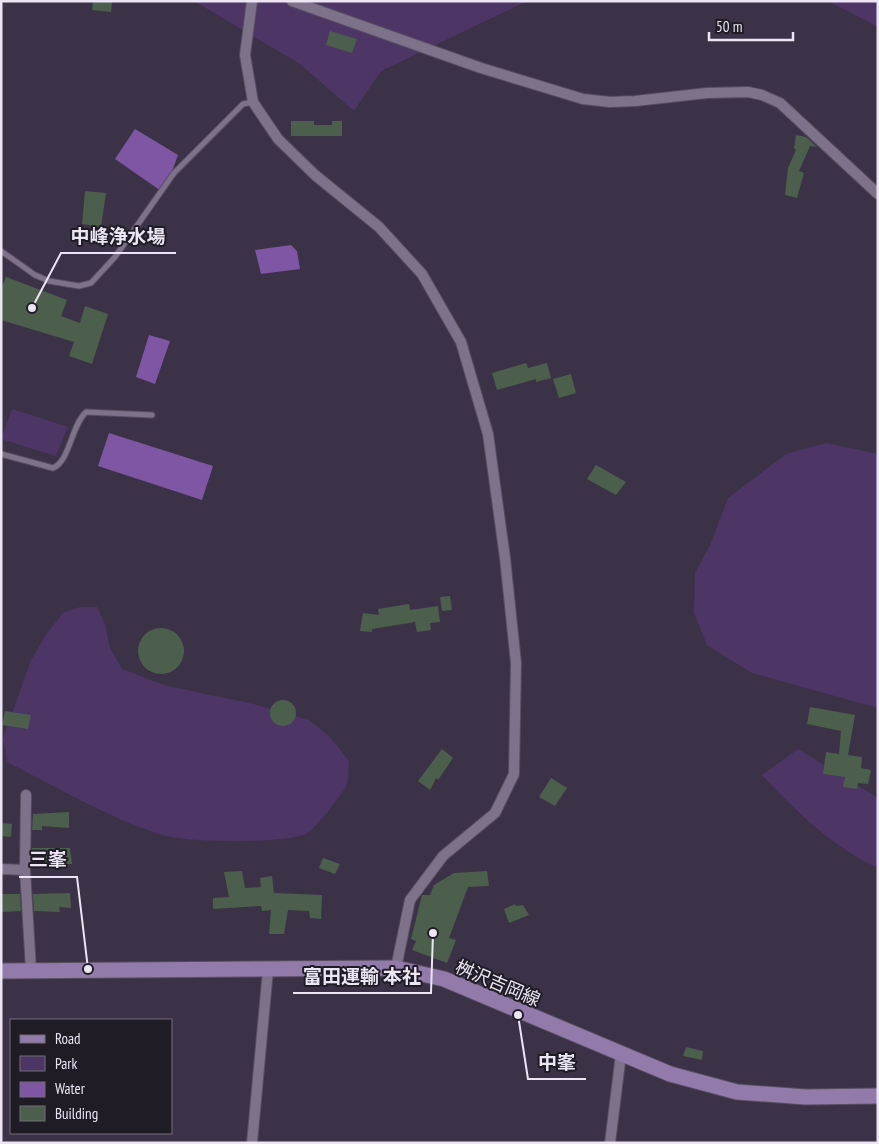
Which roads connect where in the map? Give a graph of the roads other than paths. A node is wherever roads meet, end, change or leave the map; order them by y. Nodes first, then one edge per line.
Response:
1 (252, 1) edge
2 (292, 1) edge
3 (253, 102) junction
4 (878, 194) edge
5 (1, 251) edge
6 (152, 415) dead end
7 (1, 454) edge
8 (26, 795) dead end
9 (1, 869) edge
10 (25, 870) junction
11 (396, 968) junction
12 (31, 970) junction
13 (268, 970) junction
14 (1, 971) edge
15 (621, 1054) junction
16 (878, 1096) edge
17 (252, 1143) edge
18 (610, 1143) edge

1 - 3 street
2 - 4 street
3 - 5 lane
3 - 11 street
6 - 7 lane
8 - 10 street
9 - 10 street
10 - 12 street
11 - 13 main road, 桝沢吉岡線
11 - 15 main road, 桝沢吉岡線
12 - 13 main road, 桝沢吉岡線
12 - 14 main road, 桝沢吉岡線
13 - 17 street
15 - 16 main road, 桝沢吉岡線
15 - 18 street

